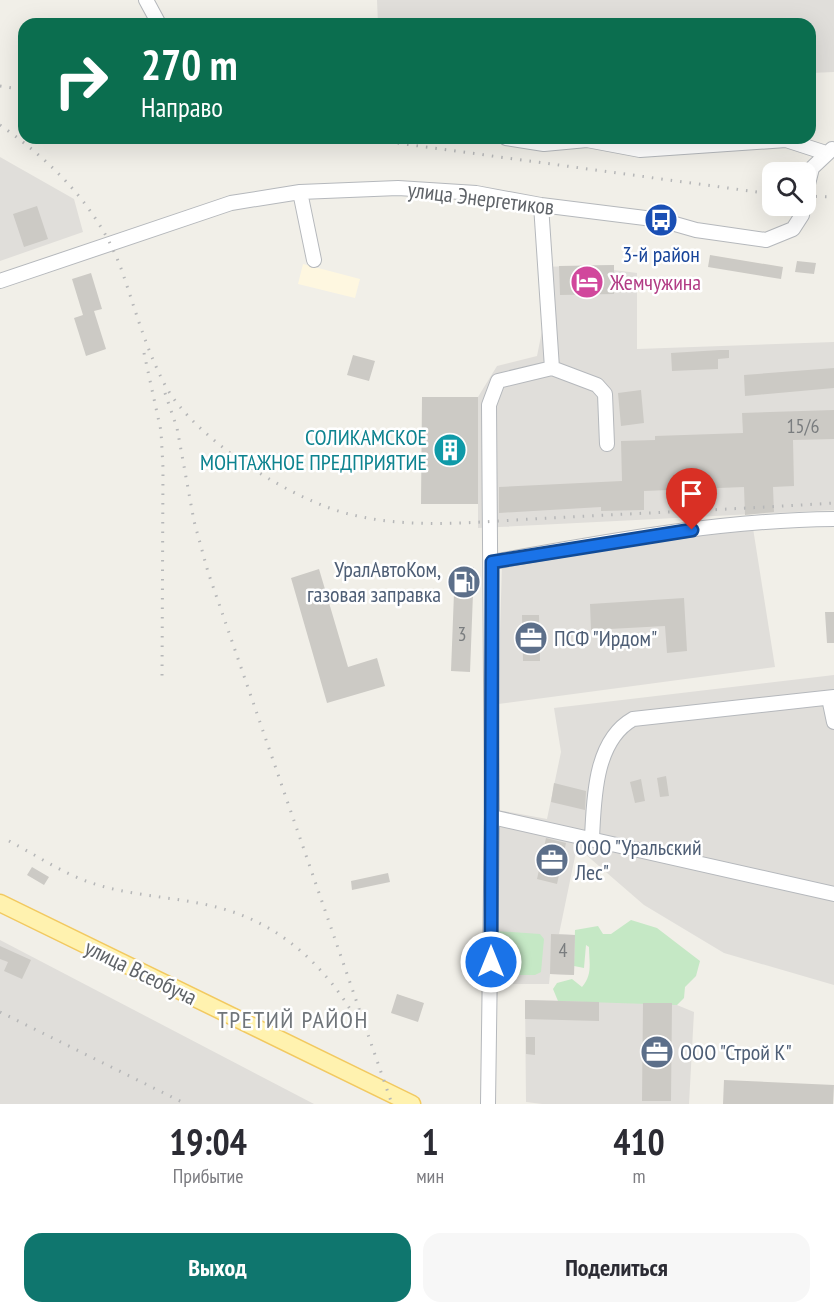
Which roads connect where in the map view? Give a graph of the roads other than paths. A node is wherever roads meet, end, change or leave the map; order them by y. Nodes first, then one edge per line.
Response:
1 (146, 0) edge
2 (156, 18) edge
3 (608, 144) edge
4 (728, 144) edge
5 (802, 144) edge
6 (830, 151) edge
7 (816, 165) edge
8 (300, 192) junction
9 (541, 205) junction
10 (801, 216) edge
11 (314, 260) dead end
12 (0, 282) edge
13 (552, 368) junction
14 (607, 444) dead end
15 (834, 519) edge
16 (492, 562) junction
17 (831, 698) edge
18 (834, 722) edge
19 (492, 817) junction
20 (591, 838) junction
21 (834, 894) edge
22 (0, 903) edge
23 (412, 1104) edge
24 (488, 1104) edge

1 - 2 street
3 - 4 street
5 - 6 street
6 - 7 street
8 - 9 street, улица Энергетиков
8 - 11 street
8 - 12 street, улица Энергетиков
9 - 10 street, улица Энергетиков
9 - 13 street
13 - 14 street
13 - 16 street
15 - 16 street
16 - 19 street
17 - 18 street
17 - 20 street
19 - 20 street
19 - 24 street
20 - 21 street
22 - 23 main road, улица Всеобуча

